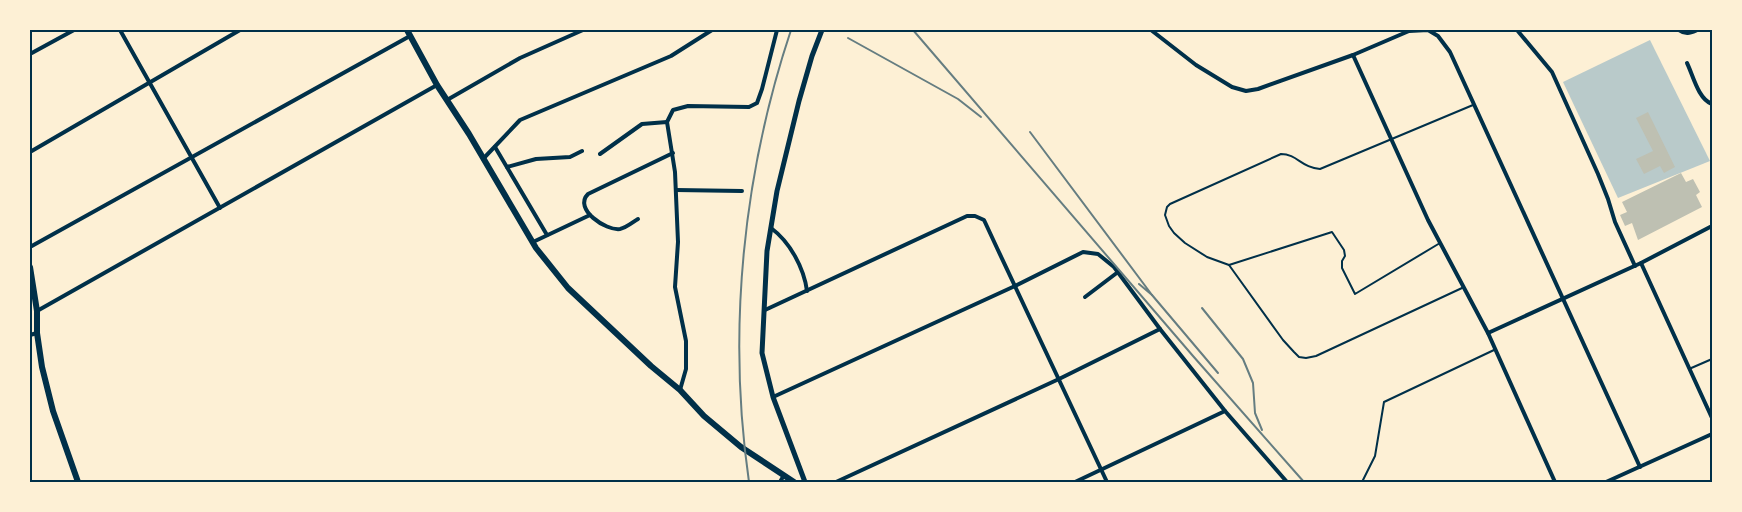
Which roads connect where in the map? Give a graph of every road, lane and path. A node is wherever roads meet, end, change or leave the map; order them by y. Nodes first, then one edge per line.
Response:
1 (74, 30) edge
2 (120, 30) edge
3 (240, 30) edge
4 (583, 30) edge
5 (712, 30) edge
6 (777, 30) edge
7 (822, 30) edge
8 (1151, 30) edge
9 (1441, 30) edge
10 (1517, 30) edge
11 (1679, 30) edge
12 (1697, 30) edge
13 (409, 33) edge
14 (1438, 36) junction
15 (30, 54) edge
16 (1353, 55) junction
17 (1687, 63) dead end
18 (149, 83) junction
19 (437, 85) junction
20 (447, 100) junction
21 (1712, 104) edge
22 (1473, 105) junction
23 (667, 122) junction
24 (1391, 140) junction
25 (495, 147) junction
26 (582, 151) dead end
27 (30, 152) edge
28 (673, 153) junction
29 (600, 154) dead end
30 (192, 159) junction
31 (483, 159) junction
32 (507, 167) junction
33 (676, 190) junction
34 (742, 191) dead end
35 (220, 208) junction
36 (590, 215) junction
37 (638, 220) dead end
38 (1712, 226) edge
39 (771, 228) junction
40 (547, 235) junction
41 (533, 242) junction
42 (1440, 243) junction
43 (30, 248) edge
44 (1641, 263) junction
45 (1229, 265) junction
46 (1635, 266) junction
47 (30, 267) edge
48 (1118, 272) junction
49 (1015, 286) junction
50 (1464, 287) junction
51 (807, 291) junction
52 (1085, 297) dead end
53 (1563, 300) junction
54 (765, 310) junction
55 (37, 311) junction
56 (1160, 329) junction
57 (37, 333) junction
58 (1488, 333) junction
59 (30, 334) edge
60 (1496, 349) junction
61 (1712, 359) edge
62 (1689, 369) junction
63 (1059, 380) junction
64 (680, 390) junction
65 (773, 397) junction
66 (1225, 411) junction
67 (1712, 418) edge
68 (1712, 434) edge
69 (1640, 467) junction
70 (1101, 470) junction
71 (784, 475) junction
72 (78, 482) edge
73 (780, 482) edge
74 (794, 482) edge
75 (805, 482) edge
76 (836, 482) edge
77 (1075, 482) edge
78 (1106, 482) edge
79 (1287, 482) edge
80 (1362, 482) edge
81 (1555, 482) edge
82 (1606, 482) edge

1 - 15 street
2 - 18 street
3 - 18 street
4 - 20 street
5 - 25 street
6 - 23 street
7 - 39 street
8 - 16 street
9 - 14 street
10 - 46 street
11 - 12 street
13 - 19 main road
13 - 30 street
14 - 16 street
14 - 22 street
16 - 24 street
17 - 21 street
18 - 27 street
18 - 30 street
19 - 20 main road
19 - 35 street
20 - 31 main road
22 - 24 lane
22 - 53 street
23 - 28 street
23 - 29 street
24 - 42 street
24 - 45 lane
25 - 31 street
25 - 32 street
26 - 32 street
28 - 33 street
28 - 36 street
30 - 35 street
30 - 43 street
31 - 41 main road
32 - 40 street
33 - 34 street
33 - 64 street
35 - 55 street
36 - 37 street
36 - 40 street
38 - 44 street
39 - 51 street
39 - 54 street
40 - 41 street
41 - 64 main road
42 - 45 lane
42 - 50 street
44 - 46 street
44 - 62 street
45 - 50 lane
46 - 53 street
47 - 55 main road
48 - 49 street
48 - 52 street
48 - 56 street
49 - 51 street
49 - 63 street
49 - 65 street
50 - 58 street
51 - 54 street
53 - 58 street
53 - 69 street
54 - 65 street
55 - 57 main road
56 - 63 street
56 - 66 street
57 - 59 street
57 - 72 main road
58 - 60 street
60 - 80 lane
60 - 81 street
61 - 62 lane
62 - 67 street
63 - 70 street
63 - 76 street
64 - 71 main road
65 - 75 street
66 - 70 street
66 - 79 street
68 - 69 street
69 - 82 street
70 - 77 street
70 - 78 street
71 - 73 street
71 - 74 main road

